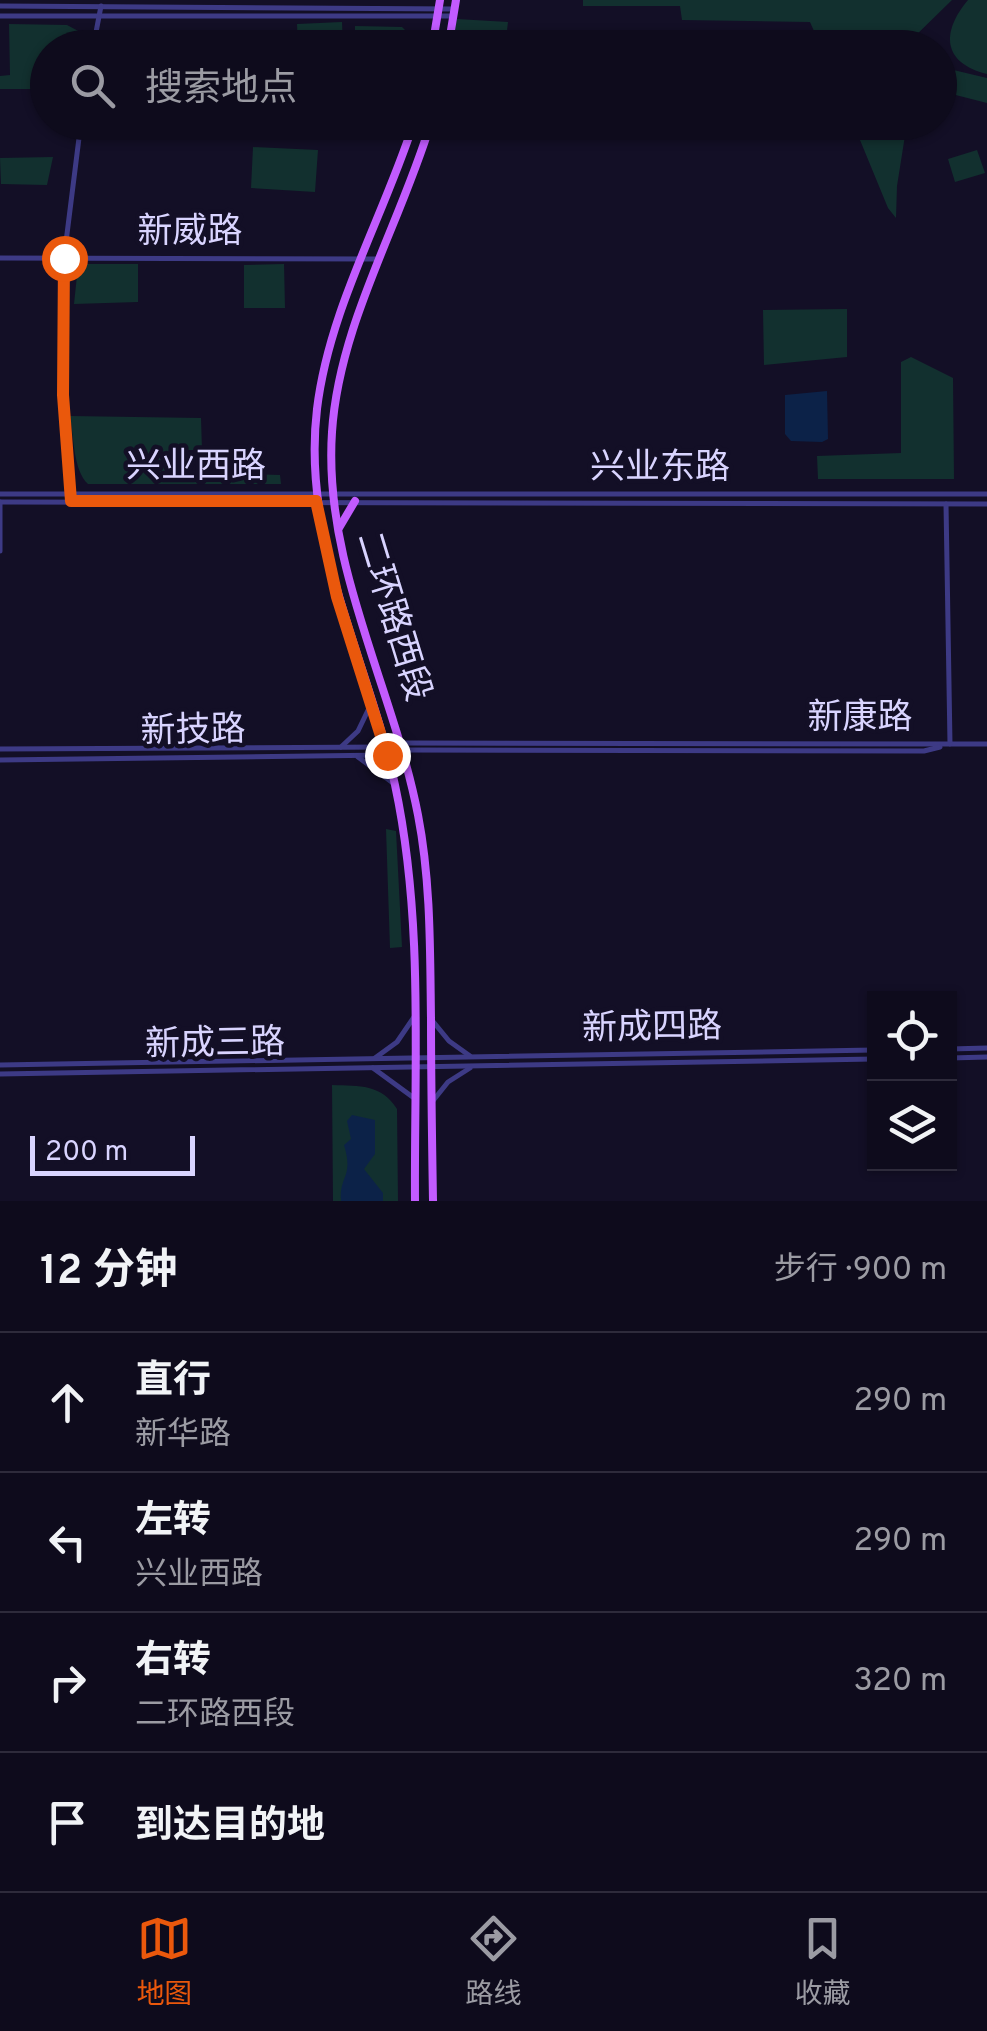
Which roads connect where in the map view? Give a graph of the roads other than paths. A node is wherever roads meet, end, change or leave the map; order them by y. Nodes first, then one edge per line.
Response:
1 (0, 6) edge
2 (101, 6) junction
3 (439, 7) edge
4 (455, 8) edge
5 (0, 16) edge
6 (98, 16) junction
7 (96, 30) edge
8 (79, 140) edge
9 (407, 140) edge
10 (425, 140) edge
11 (0, 258) edge
12 (64, 258) junction
13 (362, 258) junction
14 (380, 259) junction
15 (0, 494) edge
16 (987, 494) edge
17 (71, 497) junction
18 (315, 497) junction
19 (332, 497) junction
20 (355, 501) junction
21 (0, 502) edge
22 (946, 504) junction
23 (987, 504) edge
24 (338, 532) junction
25 (0, 551) edge
26 (372, 701) junction
27 (950, 744) junction
28 (987, 744) edge
29 (403, 746) junction
30 (341, 747) junction
31 (0, 749) edge
32 (386, 751) junction
33 (355, 756) junction
34 (0, 760) edge
35 (395, 784) junction
36 (414, 1018) junction
37 (430, 1019) junction
38 (987, 1048) edge
39 (957, 1049) edge
40 (867, 1050) edge
41 (987, 1057) edge
42 (472, 1058) junction
43 (957, 1058) edge
44 (867, 1059) edge
45 (431, 1062) junction
46 (372, 1063) junction
47 (414, 1063) junction
48 (0, 1065) edge
49 (473, 1067) junction
50 (0, 1074) edge
51 (414, 1098) junction
52 (432, 1102) junction
53 (415, 1201) edge
54 (432, 1201) edge

1 - 2 street
2 - 3 street
2 - 6 street
3 - 4 street
3 - 6 street
5 - 6 street
6 - 7 street
8 - 12 street
9 - 13 main road, 二环路西段
10 - 14 main road, 二环路西段
11 - 12 street, 新威路
12 - 13 street, 新威路
12 - 17 street
13 - 14 street, 新威路
13 - 18 main road, 二环路西段
14 - 19 main road, 二环路西段
15 - 17 street, 兴业西路
16 - 19 street, 兴业东路
17 - 18 street, 兴业西路
17 - 21 street, 兴业西路
18 - 19 street, 兴业西路
18 - 26 main road, 二环路西段
19 - 20 street, 兴业东路
19 - 24 main road, 二环路西段
20 - 22 street, 兴业东路
20 - 24 main road
21 - 25 street
22 - 23 street, 兴业东路
22 - 27 street
24 - 29 main road, 二环路西段
26 - 30 street
26 - 32 main road, 二环路西段
27 - 28 street, 新康路
27 - 29 street, 新康路
29 - 37 main road, 二环路西段
30 - 31 street, 新技路
30 - 32 street, 新技路
32 - 33 street, 新技路
32 - 35 main road, 二环路西段
33 - 34 street, 新技路
33 - 35 street
35 - 36 main road, 二环路西段
36 - 46 street
36 - 47 main road, 二环路西段
37 - 42 street
37 - 45 main road, 二环路西段
38 - 39 street
40 - 42 street, 新成四路
41 - 43 street
42 - 45 street, 新成四路
44 - 49 street, 新成四路
45 - 47 street, 新成三路
45 - 49 street, 新成四路
45 - 52 main road, 二环路西段
46 - 47 street, 新成三路
46 - 48 street, 新成三路
46 - 50 street, 新成三路
46 - 51 street
47 - 51 main road, 二环路西段
49 - 52 street
51 - 53 main road, 二环路西段
52 - 54 main road, 二环路西段

